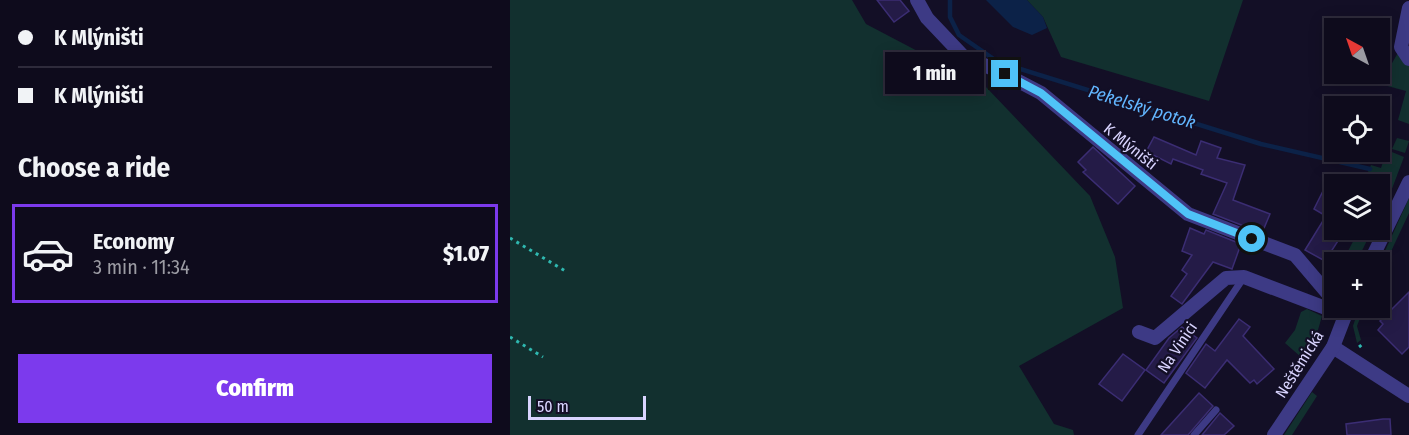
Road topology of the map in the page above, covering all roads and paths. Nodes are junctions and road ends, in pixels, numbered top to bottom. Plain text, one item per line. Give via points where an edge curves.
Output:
1 (917, 0) edge
2 (1409, 8) edge
3 (1409, 59) edge
4 (1409, 182) edge
5 (510, 238) edge
6 (1375, 252) edge
7 (567, 272) dead end
8 (1244, 277) junction
9 (1324, 289) edge
10 (1324, 303) edge
11 (1342, 318) edge
12 (1139, 332) dead end
13 (510, 337) edge
14 (1364, 343) dead end
15 (1333, 347) junction
16 (1359, 347) dead end
17 (543, 357) dead end
18 (1409, 396) edge
19 (1216, 411) dead end
20 (1138, 435) edge
21 (1194, 435) edge
22 (1274, 435) edge

1 - 9 street, K Mlýništi via 927,18 963,56 1041,93 1188,214 1295,255
2 - 3 street via 1401,47
4 - 6 street
5 - 7 path
8 - 10 street
8 - 12 street, Na Vinici via 1226,278 1155,338
8 - 20 lane, Na Vinici
11 - 15 street, Neštěmická
13 - 17 path
14 - 16 path
15 - 18 street
15 - 22 street, Neštěmická
19 - 21 lane

